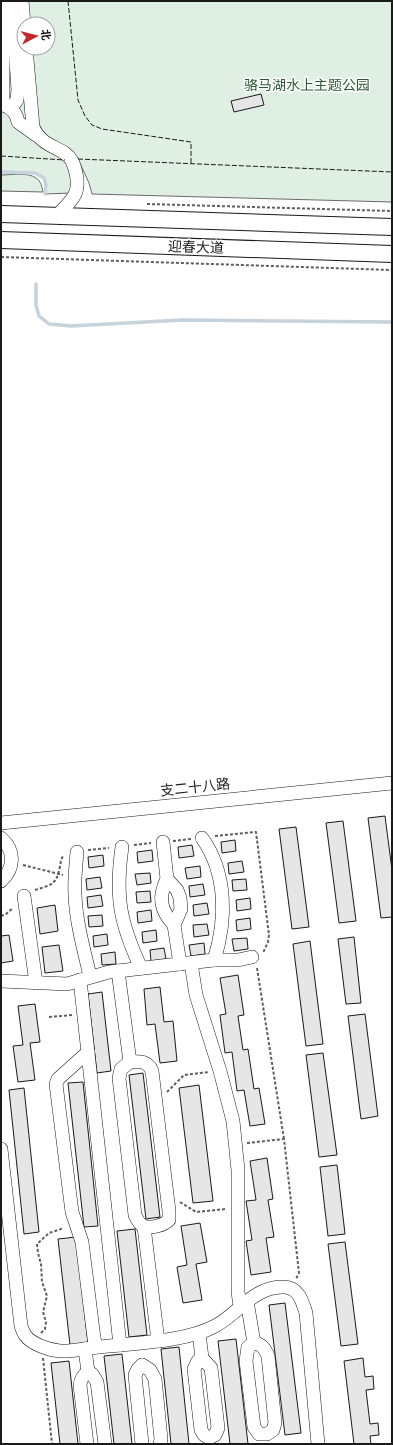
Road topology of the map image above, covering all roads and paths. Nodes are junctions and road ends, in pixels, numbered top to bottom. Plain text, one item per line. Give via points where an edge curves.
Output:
1 (2, 1) edge
2 (12, 1) edge
3 (22, 1) edge
4 (23, 16) edge
5 (27, 56) edge
6 (6, 109) edge
7 (36, 135) junction
8 (140, 204) dead end
9 (392, 210) edge
10 (1, 214) edge
11 (57, 216) junction
12 (392, 227) edge
13 (1, 240) edge
14 (392, 254) edge
15 (1, 257) edge
16 (392, 270) edge
17 (392, 783) edge
18 (1, 824) edge
19 (256, 832) dead end
20 (1, 838) edge
21 (202, 838) dead end
22 (163, 842) dead end
23 (122, 847) dead end
24 (77, 852) dead end
25 (12, 862) junction
26 (167, 879) junction
27 (1, 881) edge
28 (75, 884) junction
29 (24, 896) dead end
30 (174, 925) junction
31 (253, 957) junction
32 (214, 960) junction
33 (186, 964) junction
34 (141, 968) junction
35 (118, 971) junction
36 (85, 978) junction
37 (1, 981) edge
38 (36, 983) junction
39 (83, 1013) junction
40 (50, 1017) dead end
41 (88, 1052) junction
42 (130, 1062) junction
43 (220, 1071) junction
44 (156, 1104) junction
45 (284, 1139) junction
46 (236, 1144) junction
47 (1, 1150) edge
48 (167, 1194) junction
49 (239, 1208) junction
50 (75, 1224) junction
51 (144, 1226) junction
52 (290, 1288) junction
53 (244, 1303) junction
54 (198, 1333) junction
55 (158, 1341) junction
56 (140, 1342) junction
57 (37, 1343) junction
58 (254, 1343) junction
59 (120, 1345) junction
60 (91, 1348) junction
61 (202, 1358) junction
62 (142, 1365) junction
63 (88, 1372) junction
64 (52, 1444) edge
65 (87, 1444) edge
66 (105, 1444) edge
67 (142, 1444) edge
68 (160, 1444) edge
69 (318, 1444) edge

1 - 6 street
2 - 6 street via 18,90 17,100
3 - 4 street
5 - 7 street via 33,127
6 - 7 street
7 - 11 street via 68,156 78,181 76,193
8 - 9 path
10 - 11 main road, 迎春大道
11 - 12 main road, 迎春大道
13 - 14 main road, 迎春大道
15 - 16 path
17 - 18 street, 支二十八路
19 - 31 path via 268,942 264,952
20 - 25 street via 11,850
21 - 32 street via 217,868 222,899 223,924
22 - 26 street
23 - 34 street via 119,877 122,916
24 - 28 street
25 - 27 street via 10,871
25 - 28 path via 59,873
26 - 30 street via 161,899 167,918
26 - 30 street via 177,890 180,898 181,909
28 - 36 street
29 - 38 street
30 - 33 street
31 - 32 street
31 - 45 path
32 - 33 street
33 - 34 street
33 - 43 street
34 - 35 street
35 - 36 street
35 - 42 street
36 - 38 street via 67,984
36 - 39 street
37 - 38 street
39 - 40 path
39 - 41 street
41 - 50 street via 58,1079 56,1084
41 - 59 street
42 - 44 street via 143,1062 150,1066
42 - 51 street via 122,1069 119,1078 135,1215
43 - 44 path via 184,1075
43 - 46 street
44 - 48 street
45 - 46 path
45 - 52 path via 299,1273
46 - 49 street
47 - 57 street via 21,1326 25,1335
48 - 49 path via 196,1212
48 - 51 street via 169,1220 165,1224
49 - 53 street via 238,1292
50 - 57 path via 49,1233 37,1244 42,1282 47,1296 43,1312 45,1329
50 - 60 street via 82,1242 94,1338
51 - 55 street
52 - 53 street via 272,1288
52 - 69 street via 302,1300 306,1313
53 - 54 street via 228,1318
53 - 58 street
54 - 55 street
54 - 61 street
55 - 56 street
56 - 59 street
56 - 62 street
57 - 60 street via 61,1351
57 - 64 path
58 - 58 street via 248,1347 246,1361 254,1427 259,1434 267,1434 273,1430 275,1423 268,1356 265,1349
59 - 60 street
60 - 63 street
61 - 61 street via 194,1369 201,1430 209,1438 215,1435 218,1428 211,1368
62 - 67 street via 135,1375
62 - 68 street via 150,1370 155,1379
63 - 65 street via 80,1380
63 - 66 street via 97,1382

